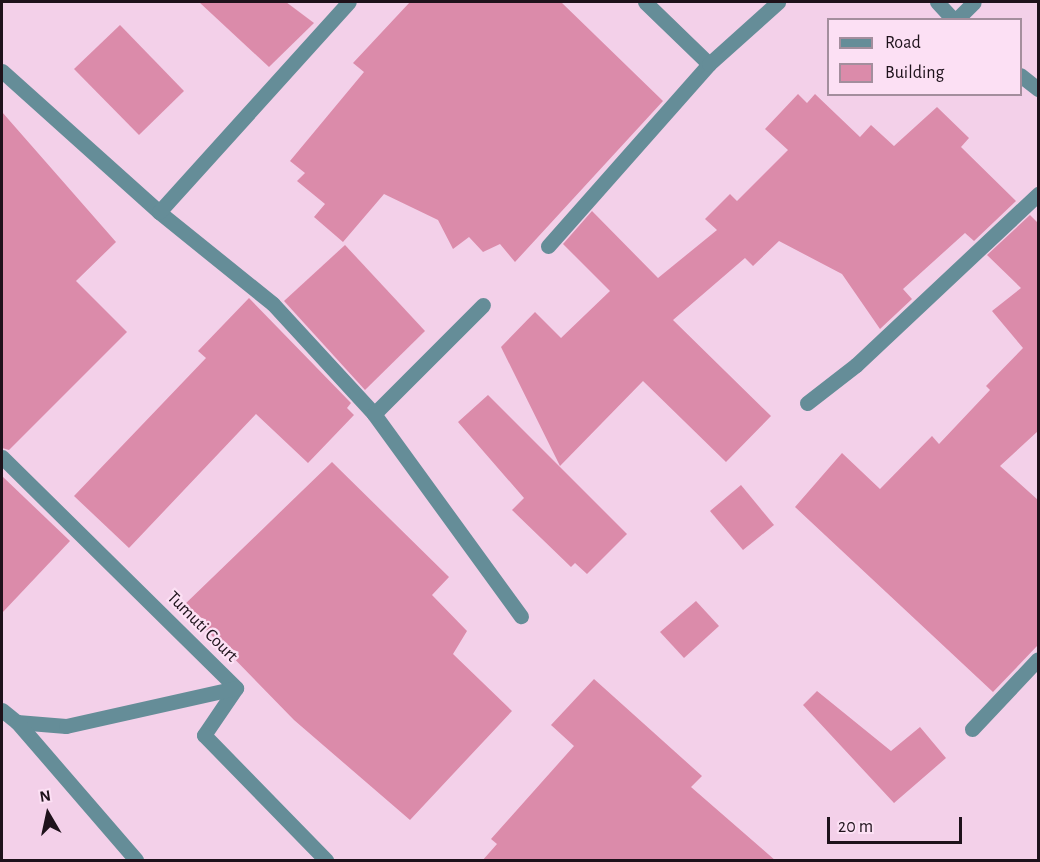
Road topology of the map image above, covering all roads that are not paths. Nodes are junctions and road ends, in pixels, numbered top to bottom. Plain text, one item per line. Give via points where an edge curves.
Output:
1 (349, 2) edge
2 (645, 2) edge
3 (778, 2) edge
4 (937, 2) edge
5 (974, 2) edge
6 (953, 18) edge
7 (957, 18) edge
8 (709, 64) junction
9 (2, 71) edge
10 (1022, 77) edge
11 (1038, 89) edge
12 (1038, 194) edge
13 (159, 212) junction
14 (548, 246) dead end
15 (483, 305) dead end
16 (807, 404) dead end
17 (374, 414) junction
18 (2, 457) edge
19 (521, 616) dead end
20 (1038, 659) edge
21 (236, 688) junction
22 (2, 710) edge
23 (17, 722) junction
24 (972, 729) dead end
25 (136, 861) edge
26 (326, 861) edge

1 - 13 street
2 - 8 street
3 - 8 street
4 - 6 street
5 - 7 street
8 - 14 street
9 - 13 street
10 - 11 street
12 - 16 street via 856,365
13 - 17 street via 273,304
15 - 17 street
17 - 19 street
18 - 21 street, Tumuti Court
20 - 24 street
21 - 23 street via 66,726
21 - 26 street, Tumuti Court via 204,735
22 - 23 street
23 - 25 street

